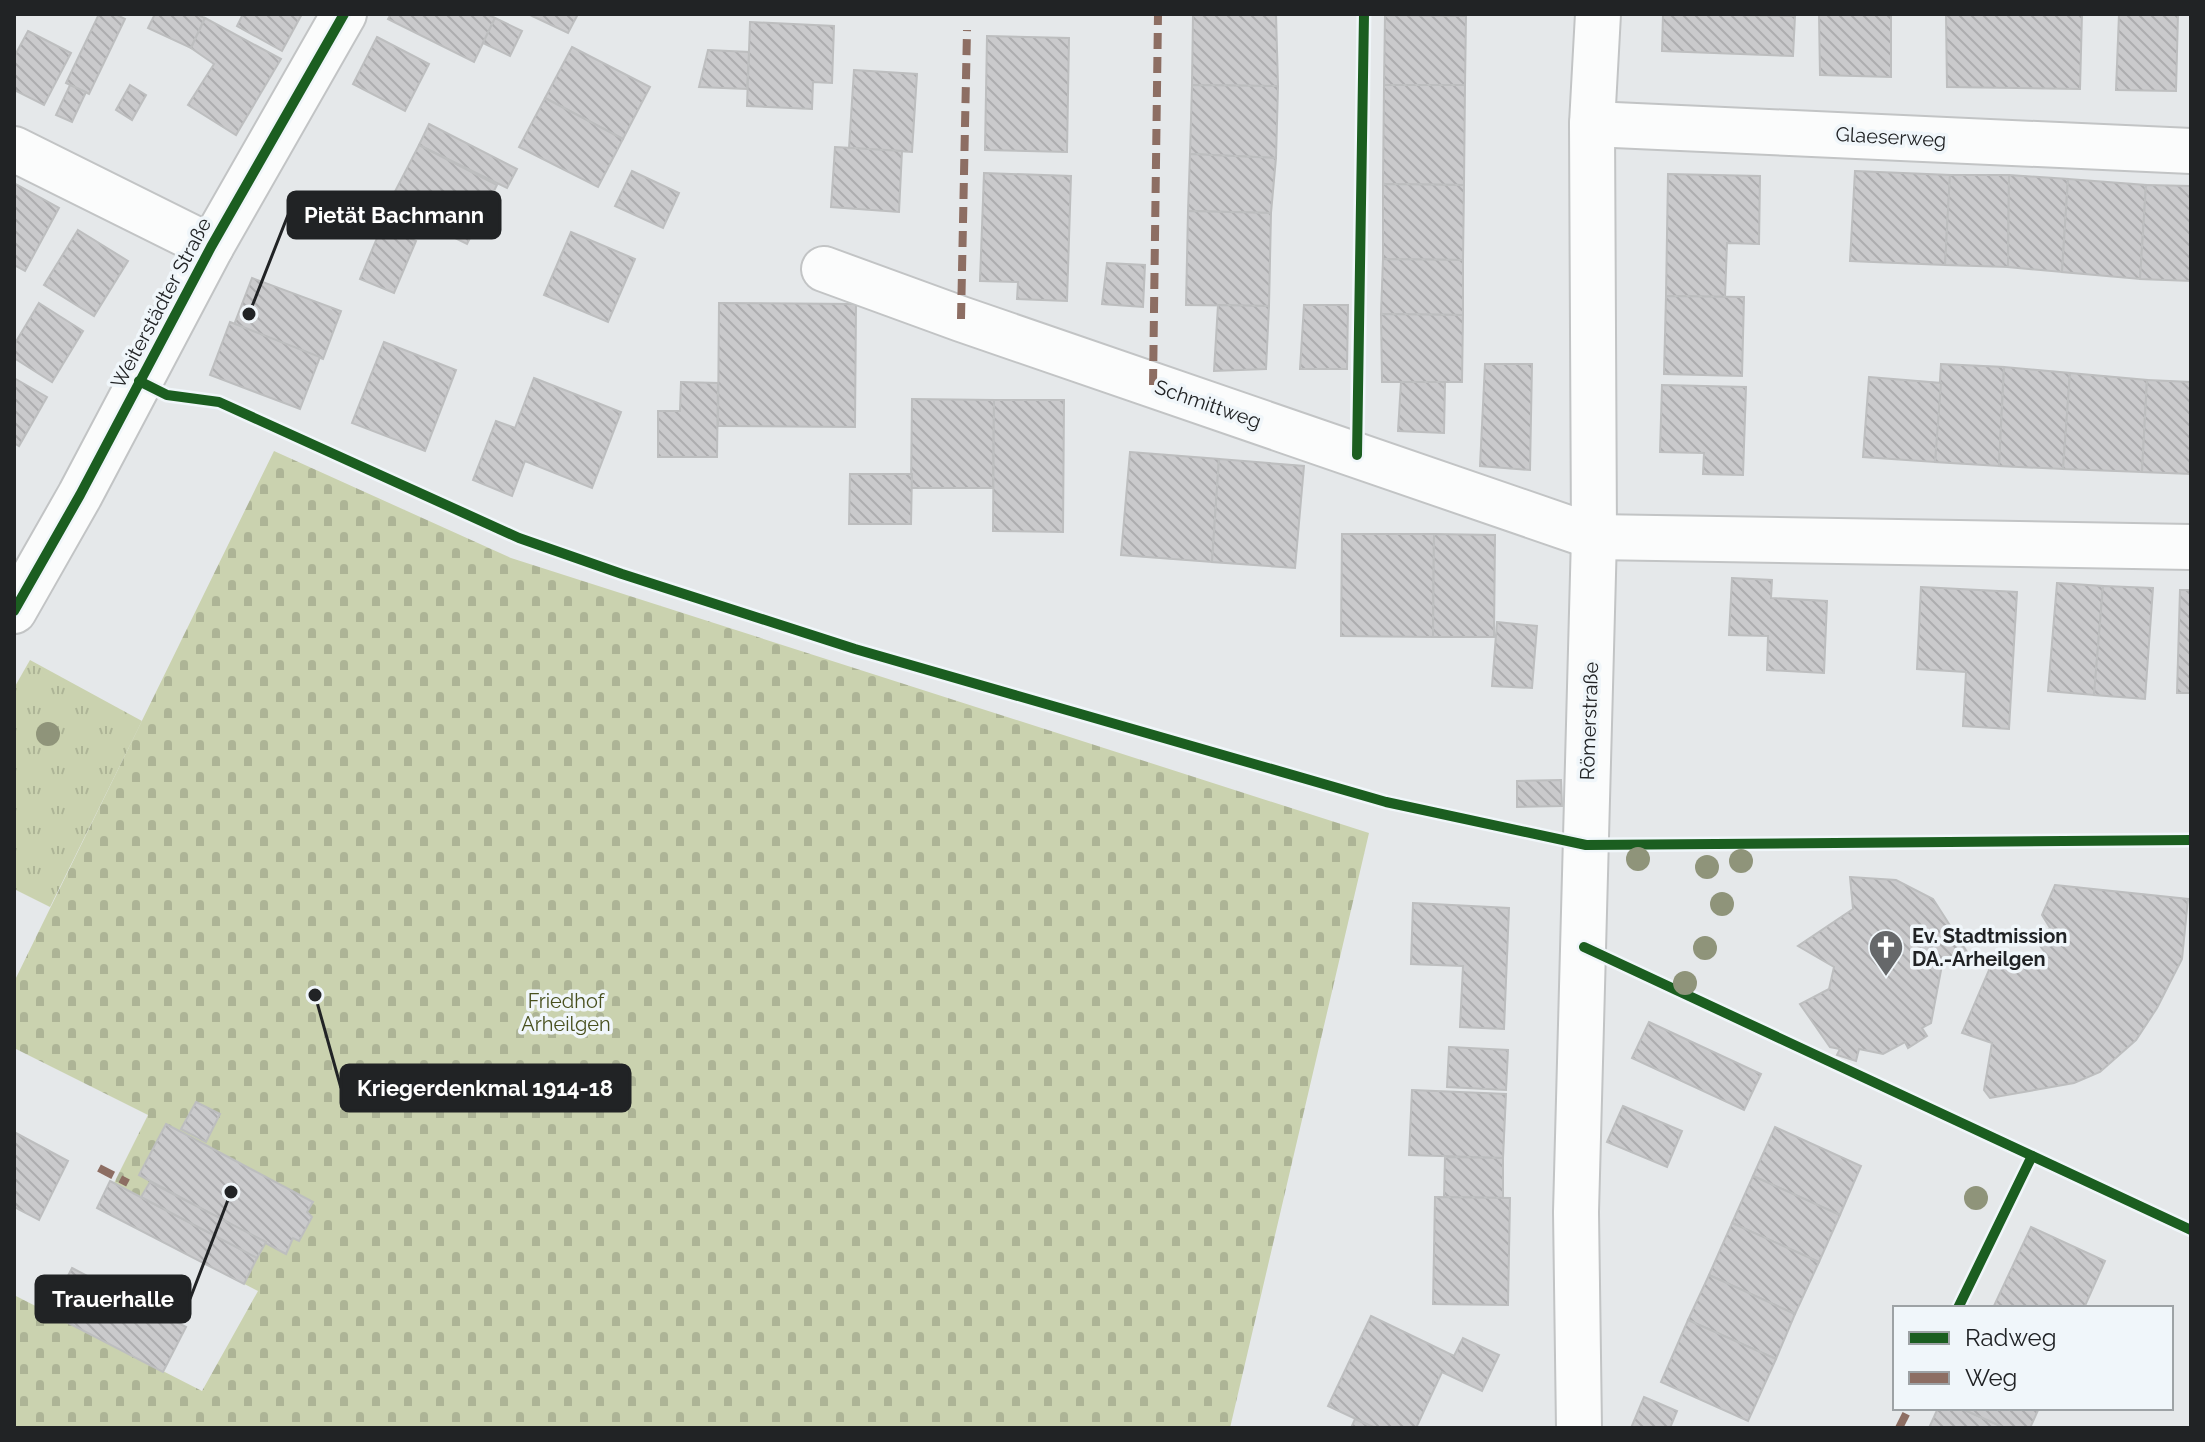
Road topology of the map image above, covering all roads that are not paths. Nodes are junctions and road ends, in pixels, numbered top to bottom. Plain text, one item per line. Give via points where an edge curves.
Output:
1 (344, 14) edge
2 (1598, 14) edge
3 (1592, 124) junction
4 (14, 149) edge
5 (2191, 151) edge
6 (211, 247) junction
7 (824, 269) dead end
8 (1594, 537) junction
9 (2191, 547) edge
10 (14, 611) edge
11 (1579, 1428) edge

1 - 6 street, Weiterstädter Straße
2 - 3 street, Römerstraße
3 - 5 street, Glaeserweg
3 - 8 street, Römerstraße
4 - 6 street
6 - 10 street, Weiterstädter Straße
7 - 8 street, Schmittweg
8 - 9 street
8 - 11 street, Römerstraße via 1576,1212

